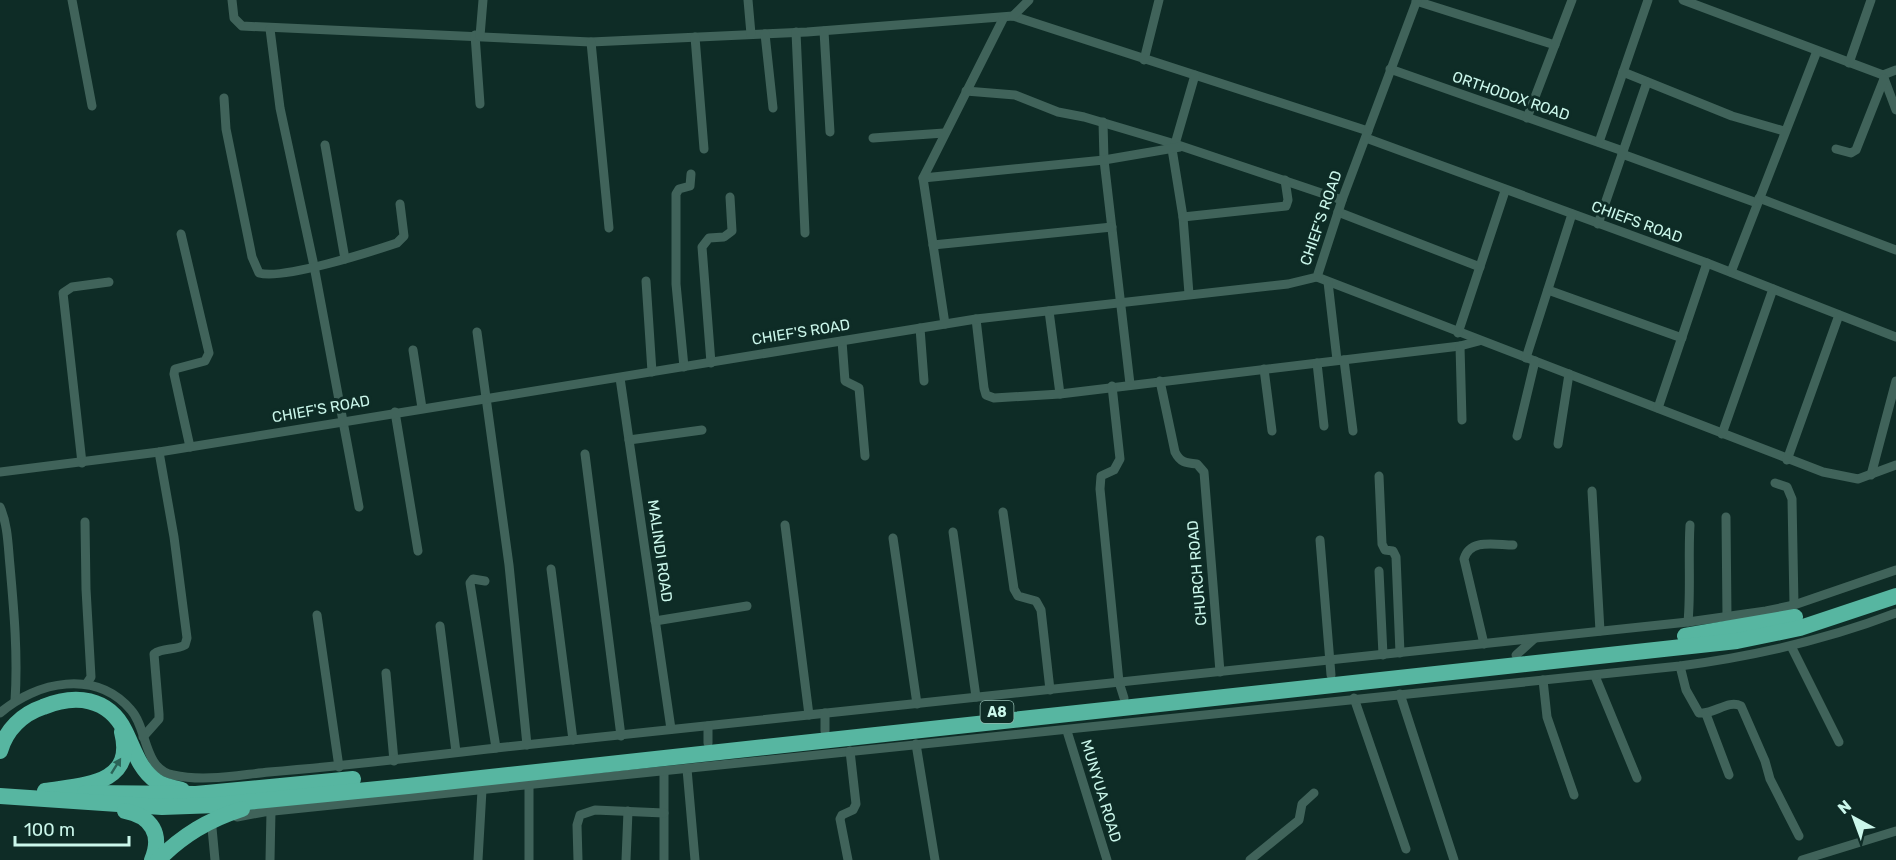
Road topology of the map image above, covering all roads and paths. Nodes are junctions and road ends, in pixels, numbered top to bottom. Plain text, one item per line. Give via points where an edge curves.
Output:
1 (72, 0) edge
2 (232, 0) edge
3 (483, 0) edge
4 (748, 0) edge
5 (1029, 0) edge
6 (1159, 0) edge
7 (1417, 0) edge
8 (1572, 0) edge
9 (1648, 0) edge
10 (1683, 0) edge
11 (1717, 0) edge
12 (1871, 0) edge
13 (1714, 11) junction
14 (1013, 16) junction
15 (1003, 19) junction
16 (270, 29) junction
17 (824, 31) junction
18 (796, 32) junction
19 (751, 34) junction
20 (765, 34) junction
21 (477, 36) junction
22 (697, 37) junction
23 (591, 42) junction
24 (1555, 45) junction
25 (1817, 51) junction
26 (1144, 60) junction
27 (1849, 63) junction
28 (1390, 69) junction
29 (1896, 70) edge
30 (1623, 72) junction
31 (1195, 75) junction
32 (1884, 77) junction
33 (1647, 81) junction
34 (966, 91) junction
35 (224, 98) dead end
36 (480, 104) dead end
37 (92, 106) dead end
38 (772, 108) dead end
39 (1896, 110) edge
40 (1527, 118) junction
41 (707, 123) dead end
42 (1103, 123) junction
43 (1784, 131) junction
44 (830, 132) dead end
45 (944, 133) junction
46 (1367, 134) junction
47 (873, 138) dead end
48 (1599, 142) junction
49 (325, 145) dead end
50 (1176, 146) junction
51 (704, 149) dead end
52 (1836, 149) dead end
53 (1622, 152) junction
54 (1104, 160) junction
55 (691, 174) dead end
56 (923, 178) junction
57 (1285, 180) junction
58 (1504, 191) junction
59 (730, 197) dead end
60 (1342, 200) junction
61 (1758, 200) junction
62 (400, 204) dead end
63 (1338, 212) junction
64 (1572, 214) junction
65 (1183, 217) junction
66 (1598, 224) junction
67 (1112, 227) junction
68 (609, 228) dead end
69 (805, 233) dead end
70 (181, 234) dead end
71 (933, 245) junction
72 (1896, 250) edge
73 (345, 259) junction
74 (1707, 263) junction
75 (314, 266) junction
76 (1479, 267) junction
77 (1731, 272) junction
78 (1317, 277) junction
79 (646, 281) dead end
80 (109, 282) dead end
81 (1328, 282) junction
82 (1773, 289) junction
83 (1548, 290) junction
84 (1189, 294) junction
85 (1120, 301) junction
86 (1049, 311) junction
87 (1839, 315) junction
88 (976, 319) junction
89 (945, 324) junction
90 (920, 328) junction
91 (477, 332) dead end
92 (1458, 333) junction
93 (1896, 337) edge
94 (1682, 339) junction
95 (842, 341) junction
96 (1479, 341) junction
97 (1460, 346) junction
98 (413, 350) dead end
99 (1340, 360) junction
100 (1530, 360) junction
101 (711, 363) junction
102 (1317, 363) junction
103 (684, 367) junction
104 (1264, 369) junction
105 (652, 372) junction
106 (1569, 374) junction
107 (620, 378) junction
108 (924, 381) dead end
109 (1160, 381) junction
110 (1896, 381) edge
111 (1130, 384) junction
112 (1112, 386) junction
113 (1060, 394) junction
114 (487, 399) junction
115 (422, 408) junction
116 (1658, 408) junction
117 (394, 412) junction
118 (1462, 420) dead end
119 (343, 421) junction
120 (1324, 426) dead end
121 (702, 430) dead end
122 (1272, 431) dead end
123 (1353, 431) dead end
124 (1722, 434) junction
125 (1517, 436) dead end
126 (629, 440) junction
127 (1558, 444) dead end
128 (190, 447) junction
129 (159, 452) junction
130 (585, 454) dead end
131 (865, 456) dead end
132 (1786, 460) junction
133 (82, 463) junction
134 (1896, 465) edge
135 (0, 472) edge
136 (1379, 476) dead end
137 (1871, 476) junction
138 (1775, 483) dead end
139 (1592, 491) dead end
140 (0, 507) edge
141 (359, 507) dead end
142 (1004, 512) dead end
143 (1726, 517) dead end
144 (85, 522) dead end
145 (785, 525) dead end
146 (1690, 525) dead end
147 (953, 532) dead end
148 (893, 538) dead end
149 (1320, 540) dead end
150 (1513, 545) dead end
151 (418, 551) dead end
152 (551, 569) dead end
153 (1896, 570) edge
154 (1379, 571) dead end
155 (485, 581) dead end
156 (1896, 585) edge
157 (1896, 597) edge
158 (1794, 605) junction
159 (747, 606) dead end
160 (317, 615) dead end
161 (1895, 615) edge
162 (1727, 616) junction
163 (655, 621) junction
164 (1688, 622) junction
165 (440, 626) dead end
166 (1599, 631) junction
167 (1534, 639) junction
168 (1484, 644) junction
169 (1791, 646) junction
170 (1400, 653) junction
171 (1383, 655) junction
172 (1516, 655) junction
173 (1680, 666) junction
174 (1331, 668) junction
175 (1220, 672) junction
176 (386, 673) dead end
177 (1595, 676) junction
178 (1543, 680) junction
179 (87, 683) junction
180 (1050, 690) junction
181 (1121, 690) junction
182 (1400, 694) junction
183 (50, 695) junction
184 (976, 697) junction
185 (1354, 698) junction
186 (15, 701) junction
187 (917, 704) junction
188 (0, 712) edge
189 (825, 713) junction
190 (1140, 714) junction
191 (1706, 714) junction
192 (809, 715) junction
193 (1097, 718) junction
194 (120, 722) junction
195 (708, 726) junction
196 (671, 729) junction
197 (825, 731) junction
198 (979, 731) junction
199 (1067, 731) junction
200 (621, 736) junction
201 (143, 737) junction
202 (573, 740) junction
203 (1839, 742) dead end
204 (916, 744) junction
205 (527, 745) junction
206 (496, 748) junction
207 (850, 751) junction
208 (0, 752) edge
209 (456, 752) junction
210 (711, 754) junction
211 (394, 761) junction
212 (339, 767) junction
213 (687, 769) junction
214 (664, 772) junction
215 (1729, 775) dead end
216 (302, 777) junction
217 (1637, 778) dead end
218 (529, 779) junction
219 (251, 781) junction
220 (482, 790) junction
221 (12, 791) edge
222 (395, 793) junction
223 (1314, 793) dead end
224 (196, 794) junction
225 (316, 794) junction
226 (1574, 795) dead end
227 (0, 796) edge
228 (51, 797) junction
229 (271, 811) junction
230 (628, 811) junction
231 (664, 813) junction
232 (212, 828) junction
233 (1896, 831) edge
234 (1799, 836) dead end
235 (1406, 849) dead end
236 (1806, 859) edge
237 (152, 860) edge
238 (158, 860) edge
239 (169, 860) edge
240 (215, 860) edge
241 (270, 860) edge
242 (478, 860) edge
243 (529, 860) edge
244 (578, 860) edge
245 (626, 860) edge
246 (664, 860) edge
247 (695, 860) edge
248 (848, 860) edge
249 (935, 860) edge
250 (1107, 860) edge
251 (1250, 860) edge
252 (1454, 860) edge

1 - 37 street
2 - 16 street via 238,24
3 - 21 street
4 - 19 street
5 - 14 street
6 - 26 street
7 - 24 street
7 - 28 street, CHIEF'S ROAD
8 - 24 street
9 - 30 street
10 - 13 street
11 - 13 street
12 - 27 street
13 - 25 street
14 - 15 street
14 - 26 street, CHIEFS ROAD
15 - 17 street
15 - 34 street
16 - 21 street
16 - 75 street via 282,118
17 - 18 street
17 - 44 street
18 - 20 street
18 - 69 street
19 - 20 street
19 - 22 street
20 - 38 street
21 - 23 street
21 - 36 street
22 - 23 street
22 - 41 street
22 - 51 street
23 - 68 street
24 - 40 street
25 - 27 street
25 - 43 street
26 - 31 street, CHIEFS ROAD
27 - 32 street
28 - 40 street, ORTHODOX ROAD
28 - 46 street, CHIEF'S ROAD
29 - 32 street
30 - 33 street
30 - 48 street
31 - 46 street, CHIEFS ROAD
31 - 50 street
32 - 39 street
32 - 52 street via 1856,150 1851,153
33 - 43 street via 1732,116
33 - 53 street
34 - 42 street via 1016,95 1058,112
34 - 45 street
35 - 75 street via 226,129 257,270 270,274
40 - 48 street, ORTHODOX ROAD
42 - 50 street
42 - 54 street
43 - 61 street
45 - 47 street
45 - 56 street
46 - 58 street, CHIEFS ROAD
46 - 60 street, CHIEF'S ROAD
48 - 53 street, ORTHODOX ROAD
49 - 73 street
50 - 54 street
50 - 57 street
50 - 65 street
53 - 61 street, ORTHODOX ROAD
53 - 66 street
54 - 56 street
54 - 67 street
55 - 103 street via 690,186 676,194 676,284
56 - 71 street
57 - 60 street
57 - 65 street via 1286,206
58 - 64 street, CHIEFS ROAD
58 - 76 street
59 - 101 street via 732,231 724,237 704,240 702,247
60 - 63 street, CHIEF'S ROAD
61 - 72 street, ORTHODOX ROAD
61 - 77 street
62 - 73 street via 402,240
63 - 76 street
63 - 78 street, CHIEF'S ROAD
64 - 66 street, CHIEFS ROAD
64 - 83 street
65 - 84 street
66 - 74 street, CHIEFS ROAD
67 - 71 street
67 - 85 street
70 - 128 street via 209,353 205,361 175,369
71 - 89 street
73 - 75 street
74 - 77 street, CHIEFS ROAD
74 - 94 street
75 - 119 street
76 - 92 street
77 - 82 street, CHIEFS ROAD
78 - 81 street
78 - 84 street, CHIEF'S ROAD via 1288,284
79 - 105 street
80 - 133 street via 72,287 63,293
81 - 92 street
81 - 99 street
82 - 87 street, CHIEFS ROAD
82 - 124 street
83 - 94 street
83 - 100 street
84 - 85 street, CHIEF'S ROAD
85 - 86 street, CHIEF'S ROAD
85 - 111 street
86 - 88 street, CHIEF'S ROAD
86 - 113 street
87 - 93 street, CHIEFS ROAD
87 - 132 street
88 - 89 street, CHIEF'S ROAD
88 - 113 street via 986,395 1014,399
89 - 90 street, CHIEF'S ROAD
90 - 95 street, CHIEF'S ROAD
90 - 108 street
91 - 114 street
92 - 96 street
94 - 116 street
95 - 101 street, CHIEF'S ROAD
95 - 131 street via 845,381 859,388
96 - 97 street
96 - 100 street
97 - 99 street
97 - 118 street
98 - 115 street
99 - 102 street
99 - 123 street
100 - 106 street
100 - 125 street
101 - 103 street, CHIEF'S ROAD
102 - 104 street
102 - 120 street
103 - 105 street, CHIEF'S ROAD
104 - 109 street
104 - 122 street
105 - 107 street, CHIEF'S ROAD
106 - 116 street
106 - 127 street
107 - 114 street, CHIEF'S ROAD
107 - 126 street, MALINDI ROAD
109 - 111 street
109 - 175 street, CHURCH ROAD via 1175,452 1184,463 1197,464 1204,472
110 - 137 street
111 - 112 street
112 - 113 street
112 - 181 street via 1120,459 1118,466 1104,472 1099,480
114 - 115 street, CHIEF'S ROAD
114 - 205 street
115 - 117 street, CHIEF'S ROAD
116 - 124 street
117 - 119 street, CHIEF'S ROAD
117 - 151 street
119 - 128 street, CHIEF'S ROAD
119 - 141 street
121 - 126 street
124 - 132 street
126 - 163 street, MALINDI ROAD
128 - 129 street, CHIEF'S ROAD
129 - 133 street, CHIEF'S ROAD
129 - 201 street via 187,639 180,648 154,654 159,719
130 - 200 street
132 - 137 street via 1843,478
133 - 135 street, CHIEF'S ROAD
134 - 137 street
136 - 170 street via 1382,544 1385,550 1393,550 1396,557
138 - 158 street via 1787,487 1792,499
139 - 166 street
140 - 186 street via 14,613
142 - 180 street via 1014,589 1018,596 1036,601 1041,610
143 - 162 street
144 - 179 street via 91,677
145 - 192 street
146 - 164 street
147 - 184 street
148 - 187 street
149 - 174 street
150 - 168 street via 1477,544 1466,552 1464,559
152 - 202 street
153 - 158 street
154 - 171 street
155 - 206 street via 473,579 470,583
156 - 172 highway, A8 via 1797,617 1741,628
157 - 190 highway, A8 via 1800,628 1737,641
158 - 162 street
159 - 163 street
160 - 212 street
161 - 169 street
162 - 164 street
163 - 196 street, MALINDI ROAD
164 - 166 street
165 - 209 street
166 - 167 street
167 - 168 street
167 - 172 street
168 - 170 street
169 - 173 street
169 - 203 street
170 - 171 street
171 - 174 street
172 - 174 highway, A8
173 - 177 street
173 - 191 street via 1695,709
174 - 175 street
174 - 181 highway, A8
175 - 181 street
176 - 211 street
177 - 178 street
177 - 217 street
178 - 182 street
178 - 226 street via 1547,717
179 - 183 street
179 - 201 street via 104,688 130,709
180 - 181 street
180 - 184 street
181 - 197 highway, A8
182 - 185 street
182 - 252 street
183 - 186 street
183 - 194 highway via 86,699 101,705
183 - 208 highway via 15,724
184 - 187 street
185 - 190 street
185 - 235 street
186 - 188 street
187 - 189 street
189 - 192 street
189 - 197 street
190 - 193 highway, A8
191 - 215 street
191 - 234 street via 1733,703 1741,706 1770,780
192 - 195 street
193 - 198 highway, A8
193 - 199 street
194 - 224 highway via 147,773 168,787
228 -> 194 highway via 94,785 115,771 124,750
195 - 196 street
195 - 210 street
196 - 200 street
197 - 210 highway, A8
198 - 199 street
198 - 204 street
198 - 210 highway, A8
199 - 250 street, MUNYUA ROAD
200 - 202 street
201 - 219 street via 154,764 172,775
202 - 205 street
204 - 207 street
204 - 249 street
205 - 206 street
206 - 209 street
207 - 210 street
207 - 248 street via 856,804 840,819
209 - 211 street
210 - 213 street
210 - 216 highway, A8
210 - 218 highway, A8
211 - 212 street
212 - 216 street
213 - 214 street
213 - 247 street
214 - 218 street
214 - 231 street
216 - 219 highway, A8
218 - 220 street
218 - 222 highway, A8
218 - 243 street
219 - 224 highway, A8
220 - 222 street
220 - 242 street
221 - 227 highway, A8
221 - 228 highway, A8
222 - 225 highway, A8
222 - 229 street
223 - 251 street via 1302,804 1299,820
224 - 228 highway, A8 via 91,793
225 - 228 highway, A8 via 217,805 113,806
225 - 238 highway via 214,818
228 - 237 highway via 144,818 157,835
229 - 232 street via 244,815
229 - 241 street
230 - 231 street
230 - 244 street via 595,810 580,815
230 - 245 street
231 - 246 street
232 - 239 street
232 - 240 street
233 - 236 street

